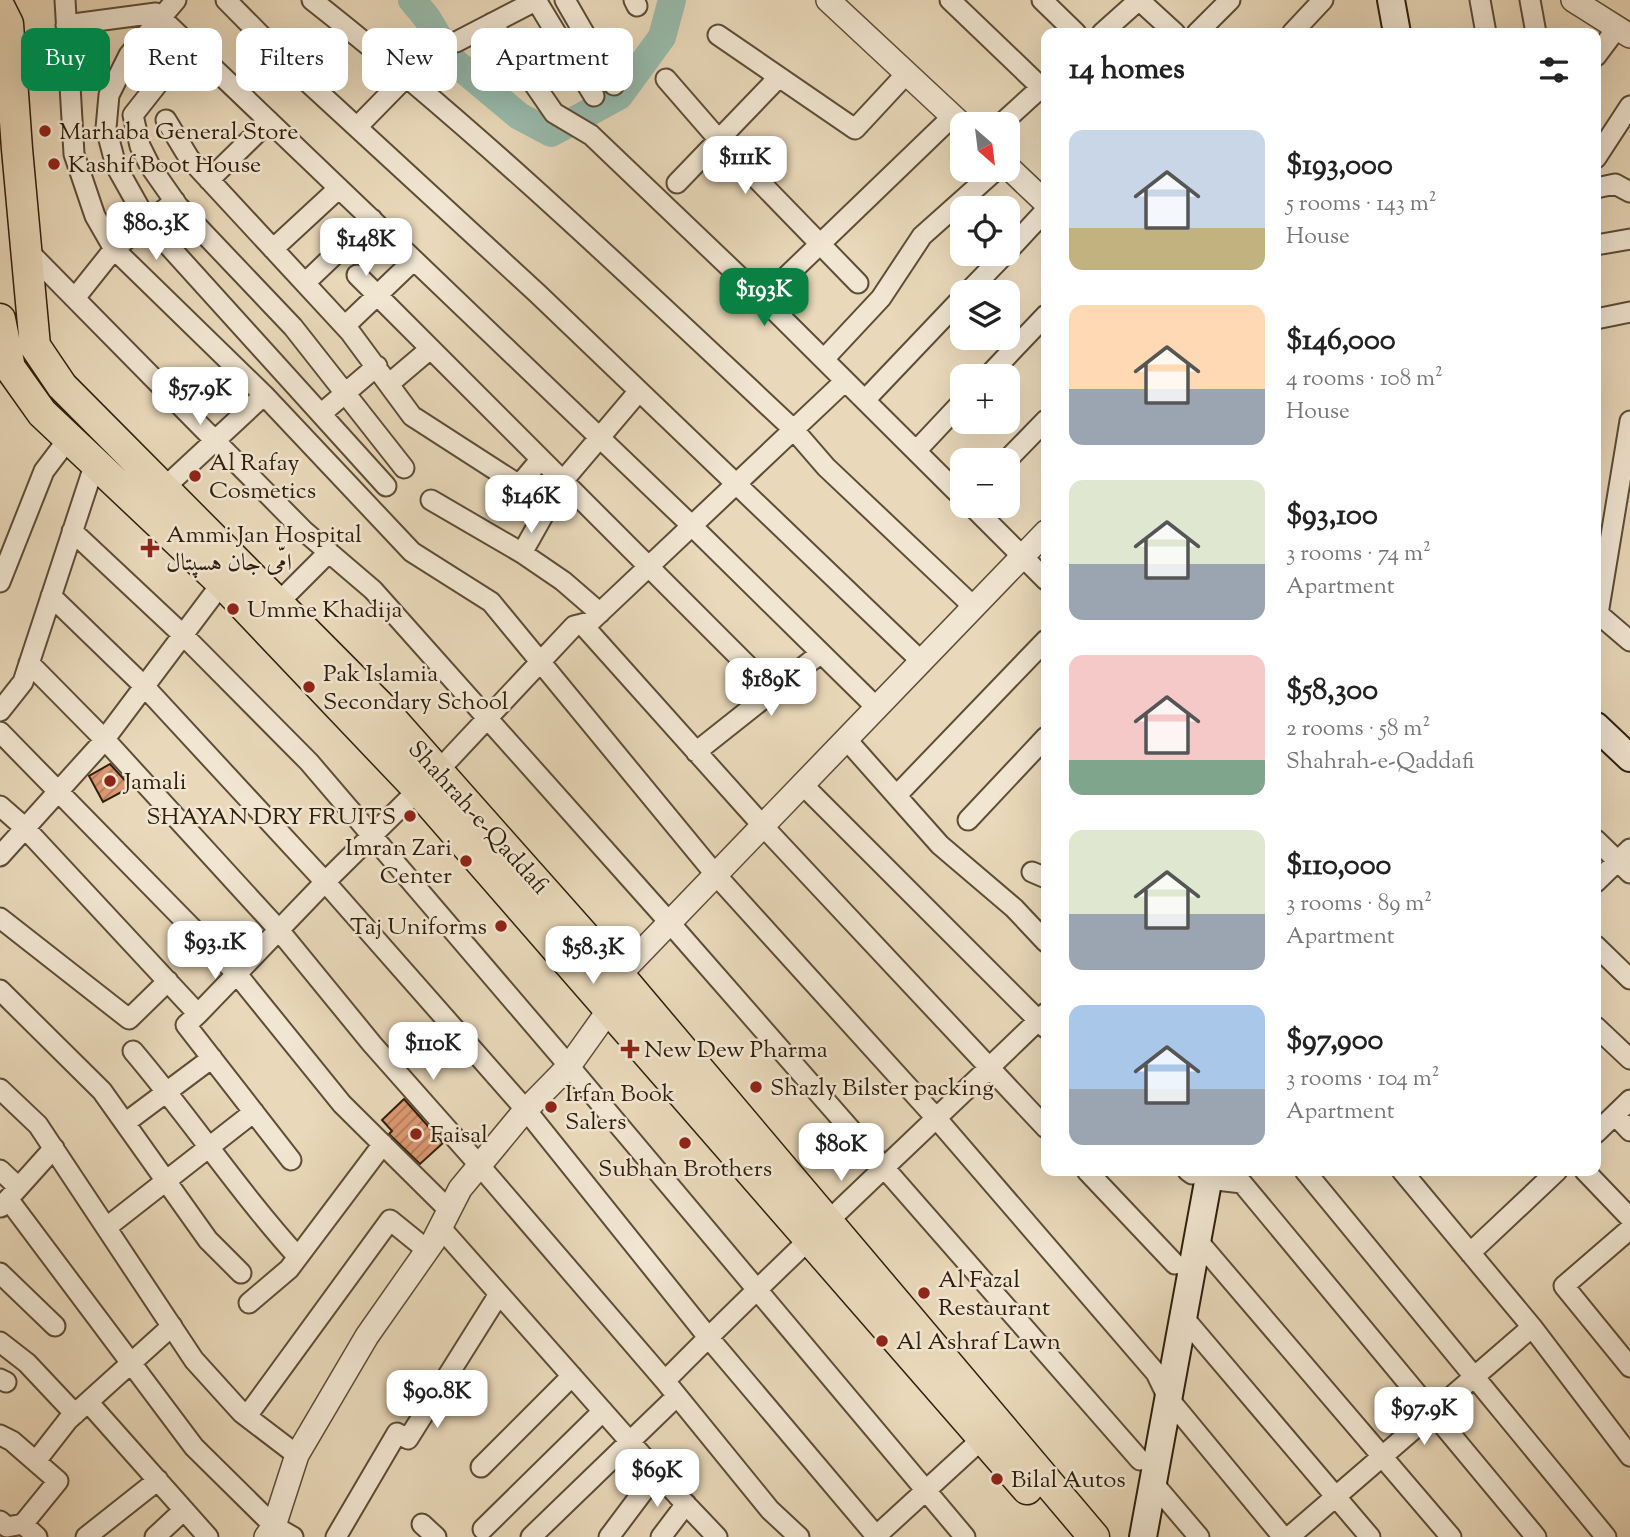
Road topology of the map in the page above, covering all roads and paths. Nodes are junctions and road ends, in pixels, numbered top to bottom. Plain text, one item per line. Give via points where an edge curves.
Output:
1 (65, 0) edge
2 (176, 0) edge
3 (226, 0) edge
4 (313, 0) edge
5 (536, 0) edge
6 (565, 0) edge
7 (828, 0) edge
8 (950, 0) edge
9 (1042, 0) edge
10 (1139, 0) edge
11 (1230, 0) edge
12 (1323, 0) edge
13 (1480, 0) edge
14 (1530, 0) edge
15 (1573, 0) edge
16 (0, 8) edge
17 (160, 17) junction
18 (492, 23) junction
19 (66, 26) junction
20 (172, 28) edge
21 (581, 28) edge
22 (1071, 28) edge
23 (1108, 28) edge
24 (1170, 28) edge
25 (1202, 28) edge
26 (1297, 28) edge
27 (1485, 28) edge
28 (1535, 28) edge
29 (1625, 32) edge
30 (718, 35) dead end
31 (362, 40) edge
32 (457, 41) edge
33 (1601, 52) edge
34 (907, 73) junction
35 (222, 76) edge
36 (779, 77) junction
37 (666, 79) dead end
38 (1041, 84) edge
39 (152, 91) edge
40 (393, 91) edge
41 (423, 91) edge
42 (1041, 91) edge
43 (594, 96) dead end
44 (1630, 106) edge
45 (1016, 112) edge
46 (950, 113) edge
47 (166, 120) dead end
48 (269, 121) junction
49 (357, 127) junction
50 (950, 127) edge
51 (719, 140) junction
52 (1601, 151) edge
53 (1601, 167) edge
54 (1020, 178) edge
55 (209, 180) junction
56 (983, 182) edge
57 (677, 183) dead end
58 (339, 188) junction
59 (1614, 188) edge
60 (1041, 198) edge
61 (175, 201) junction
62 (1041, 215) edge
63 (372, 219) junction
64 (148, 223) junction
65 (1020, 238) edge
66 (1630, 239) edge
67 (820, 244) junction
68 (1601, 244) edge
69 (26, 248) junction
70 (114, 249) junction
71 (272, 249) junction
72 (414, 260) junction
73 (993, 266) edge
74 (357, 275) dead end
75 (980, 280) edge
76 (305, 283) junction
77 (858, 283) dead end
78 (377, 296) junction
79 (75, 299) junction
80 (763, 299) junction
81 (950, 311) edge
82 (1630, 312) edge
83 (1601, 317) edge
84 (0, 319) edge
85 (1041, 320) edge
86 (345, 326) junction
87 (430, 349) junction
88 (824, 359) junction
89 (999, 364) edge
90 (377, 366) junction
91 (3, 374) edge
92 (845, 381) junction
93 (390, 383) junction
94 (639, 391) junction
95 (264, 394) junction
96 (346, 394) junction
97 (865, 400) junction
98 (322, 413) junction
99 (950, 415) edge
100 (1630, 421) edge
101 (1041, 425) edge
102 (794, 430) junction
103 (600, 438) junction
104 (69, 439) junction
105 (215, 440) junction
106 (1019, 448) edge
107 (916, 451) junction
108 (540, 460) junction
109 (95, 463) junction
110 (404, 468) dead end
111 (562, 482) junction
112 (736, 484) junction
113 (950, 485) edge
114 (386, 486) dead end
115 (164, 488) junction
116 (431, 500) dead end
117 (984, 518) edge
118 (692, 526) junction
119 (72, 531) junction
120 (1041, 537) edge
121 (329, 552) junction
122 (522, 553) junction
123 (1023, 556) junction
124 (648, 568) junction
125 (1041, 575) edge
126 (0, 583) edge
127 (222, 583) junction
128 (1601, 590) edge
129 (51, 596) junction
130 (278, 603) junction
131 (974, 607) junction
132 (600, 613) junction
133 (1601, 616) edge
134 (582, 624) junction
135 (183, 635) junction
136 (1630, 641) edge
137 (1041, 645) edge
138 (821, 653) junction
139 (922, 661) junction
140 (29, 663) junction
141 (541, 663) junction
142 (144, 686) junction
143 (772, 691) junction
144 (876, 707) junction
145 (0, 711) edge
146 (488, 719) junction
147 (1601, 731) edge
148 (0, 732) edge
149 (846, 738) junction
150 (103, 740) junction
151 (1041, 742) edge
152 (696, 752) junction
153 (1630, 758) edge
154 (428, 781) junction
155 (802, 784) junction
156 (57, 790) junction
157 (897, 795) junction
158 (0, 806) edge
159 (968, 820) dead end
160 (762, 825) junction
161 (24, 827) junction
162 (372, 837) junction
163 (1601, 844) edge
164 (0, 856) edge
165 (1626, 861) edge
166 (715, 874) junction
167 (1601, 878) edge
168 (325, 882) junction
169 (0, 918) edge
170 (669, 922) junction
171 (278, 929) junction
172 (1041, 937) edge
173 (1601, 951) edge
174 (236, 974) junction
175 (619, 975) junction
176 (1630, 979) edge
177 (168, 981) junction
178 (0, 990) edge
179 (609, 1010) junction
180 (198, 1014) junction
181 (1041, 1018) edge
182 (1041, 1024) edge
183 (1601, 1032) edge
184 (132, 1051) dead end
185 (212, 1058) junction
186 (1630, 1059) edge
187 (569, 1066) junction
188 (990, 1068) junction
189 (0, 1089) edge
190 (167, 1091) junction
191 (1630, 1100) edge
192 (526, 1110) junction
193 (254, 1112) junction
194 (1615, 1115) junction
195 (937, 1119) junction
196 (125, 1123) junction
197 (1041, 1123) edge
198 (1601, 1127) edge
199 (1630, 1131) edge
200 (383, 1144) junction
201 (209, 1147) junction
202 (54, 1148) junction
203 (291, 1160) dead end
204 (480, 1166) junction
205 (885, 1168) junction
206 (0, 1171) edge
207 (1092, 1176) edge
208 (1197, 1176) edge
209 (1198, 1176) edge
210 (1211, 1176) edge
211 (1309, 1176) edge
212 (1406, 1176) edge
213 (1544, 1176) edge
214 (1590, 1176) edge
215 (165, 1180) junction
216 (9, 1198) edge
217 (1630, 1218) edge
218 (445, 1219) junction
219 (107, 1227) junction
220 (1630, 1228) edge
221 (819, 1231) junction
222 (1197, 1240) junction
223 (427, 1250) junction
224 (1470, 1254) junction
225 (298, 1257) junction
226 (1175, 1265) junction
227 (0, 1273) edge
228 (241, 1273) dead end
229 (756, 1289) junction
230 (499, 1294) junction
231 (249, 1303) dead end
232 (1183, 1317) junction
233 (55, 1326) dead end
234 (172, 1326) junction
235 (1532, 1327) junction
236 (708, 1337) junction
237 (0, 1342) edge
238 (132, 1362) junction
239 (1630, 1367) edge
240 (1156, 1373) junction
241 (572, 1376) junction
242 (1474, 1377) junction
243 (671, 1389) junction
244 (1168, 1398) junction
245 (81, 1408) junction
246 (603, 1411) junction
247 (1434, 1412) junction
248 (247, 1416) junction
249 (0, 1435) edge
250 (983, 1438) junction
251 (630, 1442) junction
252 (297, 1455) junction
253 (1383, 1456) junction
254 (1630, 1457) edge
255 (1140, 1460) junction
256 (36, 1461) junction
257 (481, 1467) dead end
258 (657, 1472) junction
259 (158, 1480) junction
260 (1153, 1483) junction
261 (925, 1490) junction
262 (1336, 1497) junction
263 (685, 1504) junction
264 (184, 1510) junction
265 (0, 1521) edge
266 (483, 1529) dead end
267 (30, 1531) edge
268 (277, 1533) edge
269 (86, 1537) edge
270 (155, 1537) edge
271 (208, 1537) edge
272 (336, 1537) edge
273 (531, 1537) edge
274 (609, 1537) edge
275 (661, 1537) edge
276 (717, 1537) edge
277 (799, 1537) edge
278 (876, 1537) edge
279 (965, 1537) edge
280 (1069, 1537) edge
281 (1094, 1537) edge
282 (1126, 1537) edge
283 (1143, 1537) edge
284 (1199, 1537) edge
285 (1283, 1537) edge
286 (1289, 1537) edge
287 (1370, 1537) edge
288 (1451, 1537) edge
289 (1536, 1537) edge
290 (1606, 1537) edge

1 - 19 street
2 - 17 street
3 - 49 street
4 - 31 street
5 - 18 street
5 - 43 street
6 - 21 street
7 - 34 street
8 - 38 street
9 - 22 street
10 - 23 street
10 - 24 street
11 - 25 street
12 - 26 street
13 - 27 street
14 - 28 street
15 - 29 street
16 - 69 main road, Shahrah-e-Qaddafi via 8,24
17 - 19 street via 156,13
17 - 20 street
17 - 64 street via 129,55 109,95 106,128 116,166
18 - 32 street
18 - 80 street via 554,113 591,135
19 - 70 street via 74,154 95,216
29 - 33 street
30 - 36 street
34 - 36 street via 855,129
34 - 46 street
35 - 48 street
36 - 51 street
37 - 51 street
39 - 61 street via 133,115 140,146
40 - 49 street
41 - 102 street via 559,210
42 - 45 street
44 - 52 street
47 - 55 street
48 - 55 street
48 - 58 street
49 - 94 street
50 - 67 street
51 - 57 street
51 - 67 street
53 - 59 street
54 - 60 street
55 - 71 street
56 - 88 street via 922,236 881,298
58 - 63 street
58 - 71 street
61 - 64 street
61 - 96 street via 293,327
62 - 65 street
63 - 72 street
63 - 76 street
64 - 70 street
64 - 98 street
66 - 68 street
67 - 77 street
67 - 80 street
69 - 79 street
69 - 115 main road, Shahrah-e-Qaddafi via 35,346 62,386
70 - 79 street
70 - 95 street
71 - 76 street
72 - 78 street
72 - 103 street
73 - 75 street
74 - 78 street
76 - 86 street
78 - 86 street
78 - 87 street
79 - 105 street
80 - 88 street
81 - 97 street
82 - 83 street
84 - 91 main road, Shahrah-e-Qaddafi
85 - 89 street
86 - 90 street
87 - 93 street
87 - 108 street
88 - 92 street
90 - 93 street
90 - 96 street
91 - 104 main road, Shahrah-e-Qaddafi
92 - 97 street
92 - 102 street
93 - 108 street via 412,416 519,485
94 - 103 street
94 - 112 street
95 - 105 street
95 - 141 street via 412,552 492,602
96 - 98 street
96 - 110 street
97 - 107 street
98 - 114 street
99 - 107 street
100 - 128 street
101 - 106 street
102 - 112 street
102 - 131 street via 826,467
103 - 111 street
103 - 118 street
104 - 109 main road, Shahrah-e-Qaddafi
104 - 126 street via 44,471
105 - 115 street
105 - 121 street
107 - 113 street
108 - 111 street
109 - 119 street
109 - 127 main road, Shahrah-e-Qaddafi
111 - 122 street
111 - 124 street
112 - 118 street
112 - 139 street
115 - 130 main road, Shahrah-e-Qaddafi
116 - 122 street
117 - 123 street
118 - 124 street
118 - 138 street
119 - 129 street
119 - 135 street
120 - 123 street
121 - 130 street
121 - 146 street via 373,590
122 - 132 street
123 - 125 street
123 - 131 street
124 - 132 street
124 - 143 street
127 - 135 street
127 - 154 main road, Shahrah-e-Qaddafi
129 - 140 street
129 - 142 street
130 - 154 main road, Shahrah-e-Qaddafi via 381,707
131 - 139 street
132 - 134 street
133 - 136 street
134 - 141 street via 574,626
134 - 152 street
135 - 142 street
135 - 162 street via 309,762
137 - 157 street
138 - 143 street
138 - 144 street
139 - 144 street
140 - 145 street via 23,682
140 - 150 street
141 - 146 street
141 - 166 street
142 - 150 street
142 - 168 street
143 - 152 street
144 - 149 street
146 - 154 street
146 - 170 street
147 - 153 main road
148 - 156 street
149 - 155 street
149 - 157 street
150 - 156 street
150 - 171 street
151 - 159 street
152 - 160 street
154 - 162 street
154 - 175 main road, Shahrah-e-Qaddafi
154 - 179 main road, Shahrah-e-Qaddafi
155 - 160 street
155 - 181 street
156 - 161 street
156 - 174 street
157 - 172 street via 940,845
158 - 161 street
160 - 166 street
160 - 188 street
161 - 164 street
161 - 177 street
162 - 168 street
162 - 187 street
163 - 165 street
165 - 167 street
166 - 170 street
166 - 195 street
168 - 171 street
168 - 192 street
169 - 177 street via 129,1019
170 - 175 street
170 - 205 street
171 - 174 street
171 - 204 street
173 - 176 street
174 - 180 street
174 - 200 street via 342,1104
175 - 179 street
175 - 221 main road, Shahrah-e-Qaddafi
177 - 180 street
178 - 196 street via 102,1091
179 - 187 street
179 - 221 main road, Shahrah-e-Qaddafi
180 - 185 street via 186,1025
182 - 188 street
183 - 186 street
184 - 190 street
185 - 190 street
185 - 193 street
187 - 192 street
187 - 229 street
188 - 195 street
188 - 197 street
189 - 202 street via 38,1125
190 - 196 street
190 - 201 street
191 - 194 street
192 - 204 street
192 - 236 street
193 - 201 street
193 - 203 street
194 - 198 street
194 - 199 street
195 - 205 street
195 - 240 street
196 - 215 street
200 - 218 street
200 - 225 street
201 - 215 street
201 - 225 street
202 - 216 street
202 - 219 street
204 - 218 street via 460,1189
204 - 243 street
205 - 221 street
205 - 255 street
206 - 216 street
207 - 226 street
208 - 226 main road
209 - 222 main road
210 - 247 street via 1242,1183
211 - 242 street
212 - 224 street
213 - 224 street
214 - 217 street
215 - 219 street
215 - 228 street via 208,1240
216 - 238 street
218 - 223 street
218 - 230 street
219 - 234 street
220 - 239 street via 1564,1286
221 - 229 street
221 - 250 main road, Shahrah-e-Qaddafi
221 - 281 main road, Shahrah-e-Qaddafi
222 - 232 main road
222 - 253 street
223 - 248 street via 390,1220
223 - 252 street via 367,1336
224 - 235 street
225 - 231 street
226 - 240 main road
227 - 233 street
229 - 236 street
229 - 261 street
230 - 241 street
230 - 272 street via 408,1438 397,1433
232 - 244 main road
232 - 262 street
234 - 238 street
234 - 248 street via 194,1360
235 - 242 street
235 - 254 street
236 - 243 street
236 - 278 street
237 - 245 street
238 - 245 street
238 - 268 street via 194,1447
240 - 244 street
240 - 255 main road
241 - 246 street
241 - 257 street
242 - 247 street
242 - 290 street
243 - 251 street
243 - 277 street via 770,1510
244 - 260 main road
244 - 285 street
245 - 256 street
245 - 259 street
246 - 251 street
246 - 266 street
247 - 253 street
247 - 289 street
248 - 252 street
249 - 256 street
250 - 261 street
250 - 280 main road, Shahrah-e-Qaddafi
251 - 258 street
251 - 273 street
252 - 268 street
253 - 262 street
253 - 288 street
255 - 282 main road
256 - 267 street via 58,1481
258 - 263 street
258 - 274 street
259 - 264 street
259 - 269 street
260 - 283 main road
260 - 284 street
261 - 278 street
261 - 279 street
262 - 286 street
262 - 287 street
263 - 275 street
263 - 276 street
264 - 270 street
264 - 271 street
265 - 267 street

